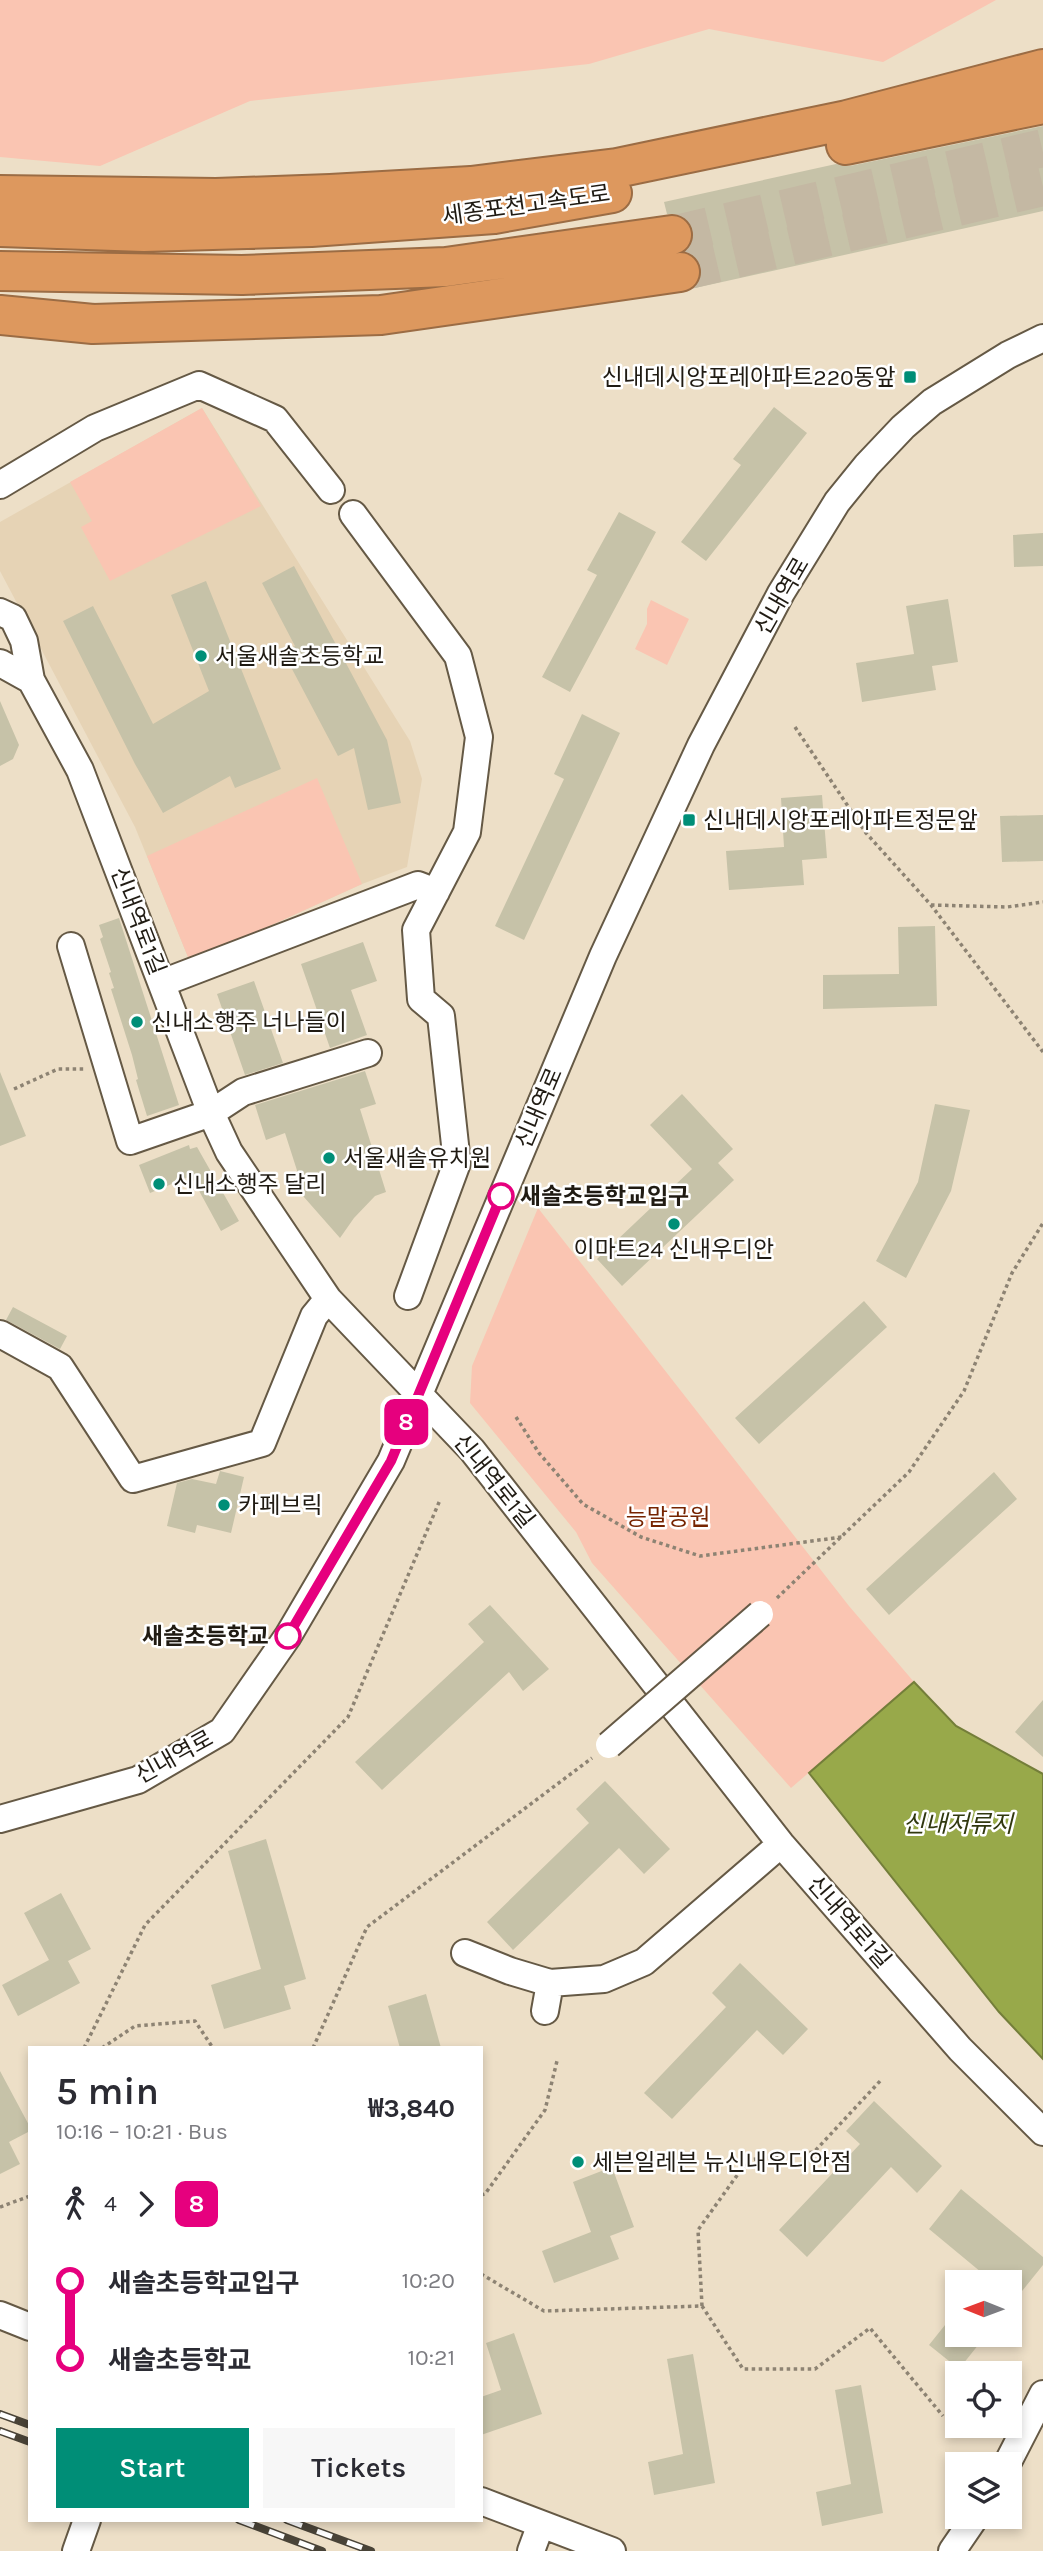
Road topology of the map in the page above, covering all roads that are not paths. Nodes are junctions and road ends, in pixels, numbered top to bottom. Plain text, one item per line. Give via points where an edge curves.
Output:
1 (1043, 69) edge
2 (1043, 104) edge
3 (0, 195) edge
4 (0, 227) edge
5 (671, 235) tunnel mouth
6 (0, 271) edge
7 (680, 272) tunnel mouth
8 (0, 315) edge
9 (1043, 338) edge
10 (0, 485) edge
11 (331, 490) dead end
12 (353, 514) dead end
13 (0, 612) edge
14 (0, 663) edge
15 (31, 680) junction
16 (436, 892) junction
17 (71, 946) dead end
18 (162, 983) junction
19 (368, 1053) dead end
20 (211, 1113) junction
21 (408, 1296) dead end
22 (328, 1299) junction
23 (0, 1334) edge
24 (418, 1393) junction
25 (760, 1614) road end
26 (609, 1745) road end
27 (0, 1819) edge
28 (781, 1844) junction
29 (465, 1953) dead end
30 (550, 1983) junction
31 (545, 2011) dead end
32 (1043, 2132) edge
33 (0, 2315) edge
34 (28, 2326) edge
35 (1043, 2394) edge
36 (1013, 2452) edge
37 (483, 2502) edge
38 (86, 2522) edge
39 (541, 2524) junction
40 (967, 2529) edge
41 (76, 2551) edge
42 (531, 2551) edge
43 (612, 2551) edge
44 (953, 2551) edge

1 - 3 highway via 847,120 617,168 511,181 241,197
2 - 4 highway, 세종포천고속도로 via 662,184 494,214 311,227 144,232
5 - 6 highway via 446,267 242,275
7 - 8 highway via 381,315 93,324
9 - 24 street, 신내역로 via 932,402 903,427 838,502 781,593 701,745 603,956
10 - 11 street via 94,428 199,385 275,419
12 - 16 street via 458,656 479,737 467,832
13 - 15 street, 신내역로1길 via 13,618 24,641
14 - 15 street
15 - 18 street, 신내역로1길 via 80,770
16 - 18 street via 418,885
16 - 21 street via 416,930 421,999 441,1016 457,1163
17 - 20 street via 130,1141
18 - 20 street, 신내역로1길
19 - 20 street via 243,1092
20 - 22 street, 신내역로1길 via 229,1152
22 - 23 street via 314,1316 262,1443 133,1479 61,1367
22 - 24 street, 신내역로1길
24 - 27 street, 신내역로 via 391,1461 288,1636 222,1731 138,1780
24 - 28 street, 신내역로1길 via 472,1450
25 - 26 street, bridge
28 - 30 street via 644,1962 604,1979
28 - 32 street, 신내역로1길 via 960,2049
29 - 30 street
30 - 31 street
33 - 34 street
35 - 36 street
37 - 39 street
38 - 41 street
39 - 42 street
39 - 43 street
40 - 44 street

